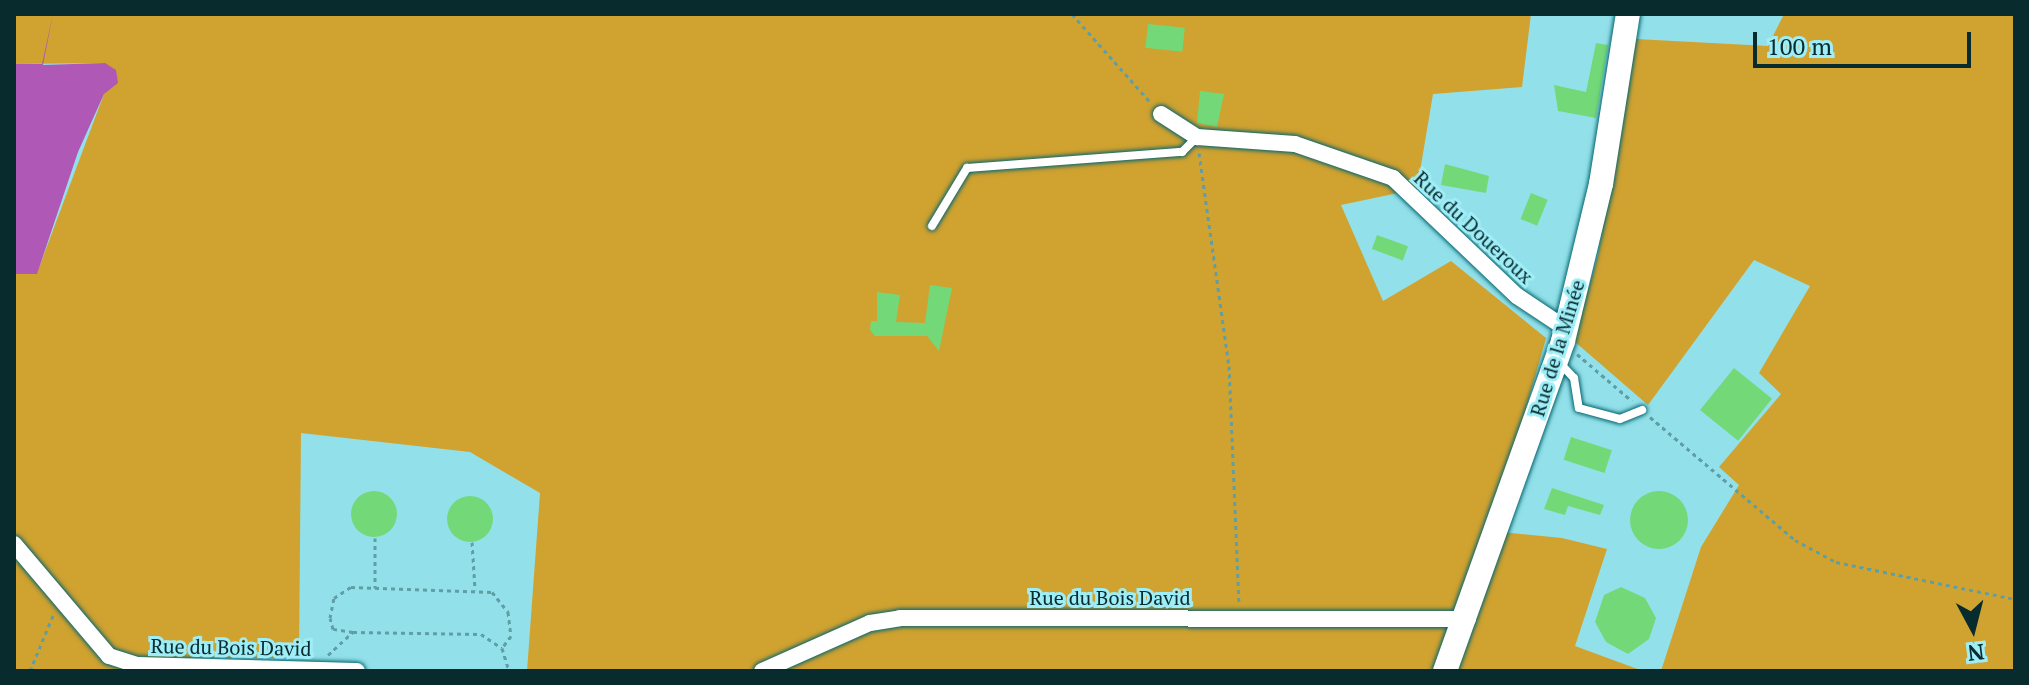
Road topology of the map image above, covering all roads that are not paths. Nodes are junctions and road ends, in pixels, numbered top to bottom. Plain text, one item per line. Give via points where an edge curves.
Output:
1 (1628, 14) edge
2 (1161, 114) road end
3 (1200, 138) junction
4 (932, 226) dead end
5 (1561, 343) junction
6 (1642, 410) road end
7 (14, 544) edge
8 (1468, 619) junction
9 (320, 669) edge
10 (357, 671) edge
11 (762, 671) edge
12 (1445, 671) edge

1 - 5 street, Rue de la Minée via 1601,184
2 - 3 street, Rue du Doueroux
3 - 4 lane via 1182,152 967,168
3 - 5 street, Rue du Doueroux via 1295,144 1393,178
5 - 6 lane via 1579,408 1620,419
5 - 8 street, Rue de la Minée
7 - 9 street, Rue du Bois David via 109,656 137,665
8 - 11 street, Rue du Bois David via 900,618 870,623
8 - 12 street, Rue de la Minée
9 - 10 street, Rue du Bois David

